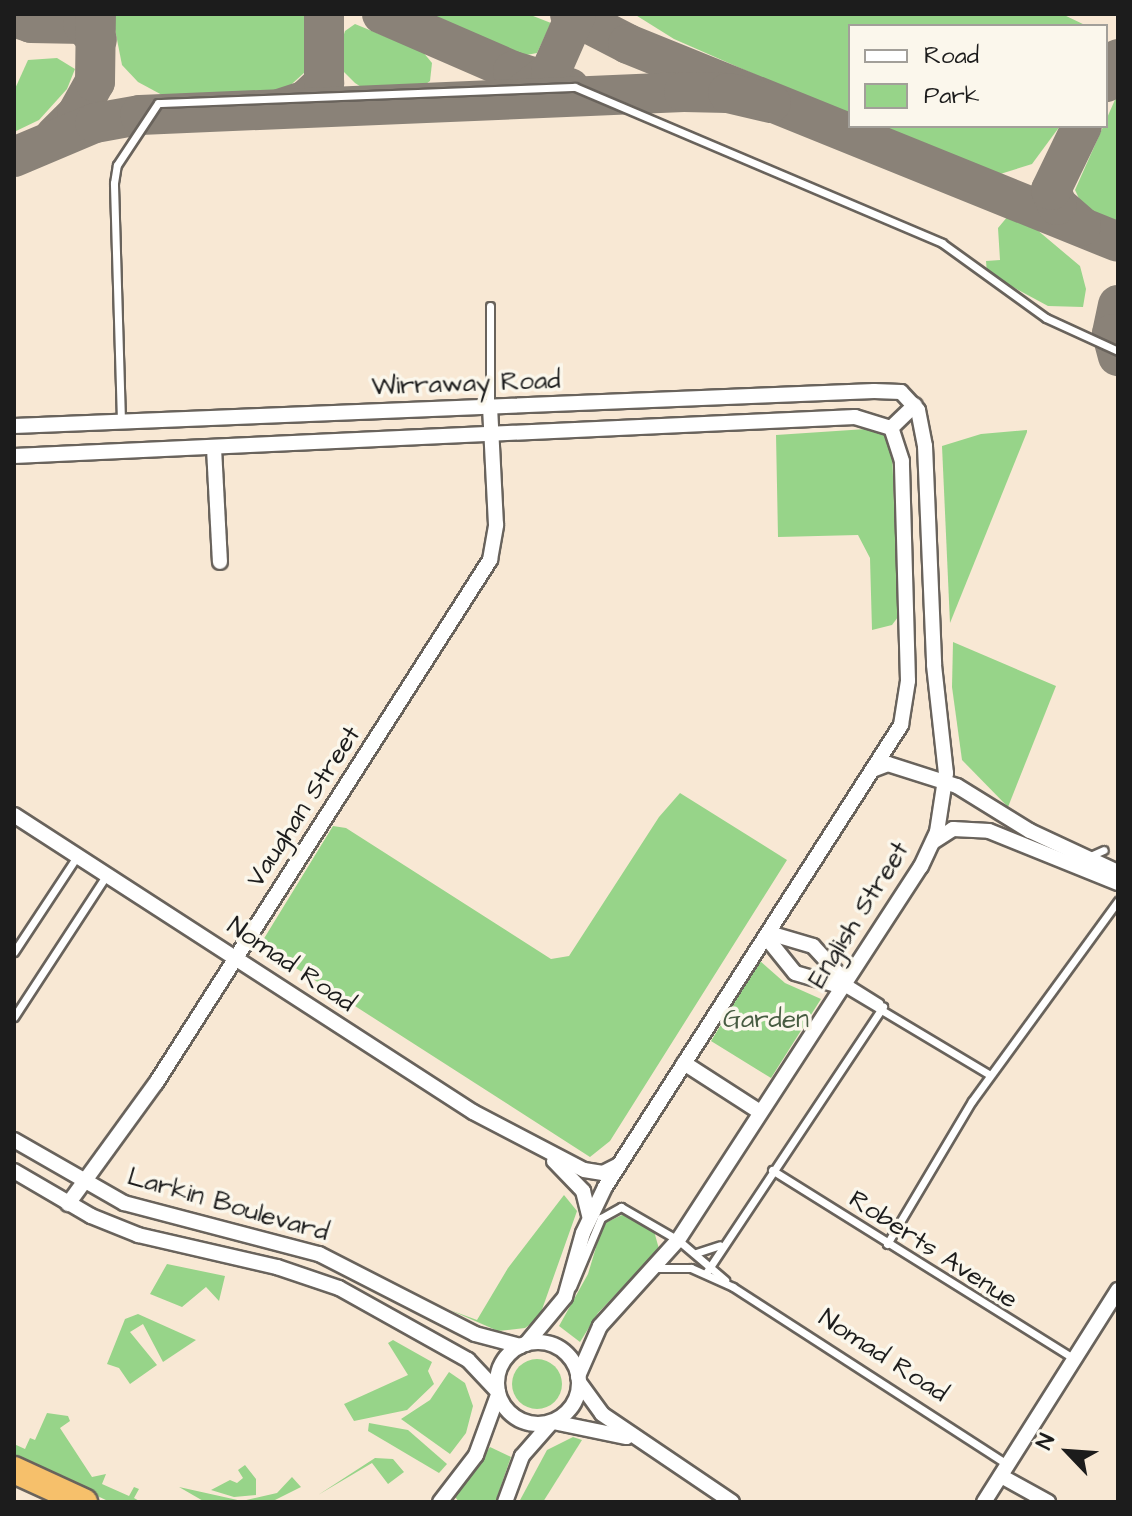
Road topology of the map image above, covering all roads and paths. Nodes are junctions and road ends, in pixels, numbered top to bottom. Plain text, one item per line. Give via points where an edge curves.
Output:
1 (490, 306) dead end
2 (1118, 351) edge
3 (776, 395) junction
4 (915, 405) junction
5 (490, 407) junction
6 (121, 421) junction
7 (776, 424) junction
8 (14, 426) edge
9 (891, 428) junction
10 (493, 436) junction
11 (214, 448) junction
12 (14, 456) edge
13 (220, 562) dead end
14 (933, 635) junction
15 (906, 636) junction
16 (875, 769) junction
17 (946, 782) junction
18 (14, 815) edge
19 (933, 842) junction
20 (1104, 850) dead end
21 (78, 855) junction
22 (1085, 863) junction
23 (1118, 872) edge
24 (107, 874) junction
25 (1118, 883) edge
26 (1118, 901) edge
27 (768, 935) junction
28 (14, 952) edge
29 (237, 956) junction
30 (844, 984) junction
31 (883, 1007) junction
32 (14, 1017) edge
33 (684, 1063) junction
34 (990, 1075) junction
35 (760, 1112) junction
36 (14, 1140) edge
37 (542, 1150) junction
38 (618, 1166) junction
39 (772, 1170) junction
40 (14, 1171) edge
41 (86, 1184) junction
42 (68, 1204) junction
43 (589, 1217) junction
44 (728, 1238) junction
45 (678, 1240) junction
46 (887, 1244) junction
47 (696, 1253) junction
48 (657, 1268) junction
49 (708, 1269) junction
50 (1118, 1290) edge
51 (565, 1297) junction
52 (523, 1345) junction
53 (1074, 1359) junction
54 (579, 1379) junction
55 (498, 1394) junction
56 (552, 1422) junction
57 (648, 1448) junction
58 (14, 1470) edge
59 (1005, 1470) junction
60 (445, 1500) edge
61 (84, 1502) edge
62 (505, 1502) edge
63 (732, 1502) edge
64 (984, 1502) edge
65 (1048, 1502) edge

1 - 5 lane
2 - 6 lane via 1046,318 942,243 575,87 158,103 117,165 114,183
3 - 4 street, Wirraway Road via 892,390
3 - 5 street, Wirraway Road
3 - 7 street
4 - 9 street
4 - 14 street, English Street via 925,446
5 - 6 street, Wirraway Road
5 - 10 street, Vaughan Street
6 - 8 street, Wirraway Road
7 - 9 street, Wirraway Road via 858,417
7 - 10 street, Wirraway Road
9 - 15 street via 902,461
10 - 11 street, Wirraway Road
10 - 29 street, Vaughan Street via 496,525 490,560
11 - 12 street, Wirraway Road
11 - 13 street
14 - 15 street
14 - 17 street, English Street
15 - 16 street via 906,713
16 - 17 street via 888,764
16 - 27 street
17 - 19 street, English Street
17 - 22 street
18 - 21 street, Nomad Road
19 - 22 street via 953,829 975,828
19 - 30 street, English Street
20 - 22 lane
21 - 24 street, Nomad Road
21 - 28 lane
22 - 23 street
22 - 25 street
24 - 29 street, Nomad Road
24 - 32 lane
26 - 34 lane
27 - 30 street via 813,946
27 - 30 street via 795,973
27 - 33 street
29 - 37 street, Nomad Road via 438,1090
29 - 41 street, Vaughan Street
30 - 31 lane
30 - 35 street, English Street
31 - 34 lane
31 - 39 lane via 801,1136
33 - 35 street
33 - 38 street
34 - 46 lane
35 - 45 street, English Street
36 - 41 street, Larkin Boulevard
37 - 38 street, Nomad Road via 593,1172
37 - 43 street, Nomad Road via 583,1191
38 - 43 street
39 - 44 lane
39 - 46 lane, Roberts Avenue
40 - 42 street, Larkin Boulevard
41 - 42 street, Vaughan Street
41 - 52 street, Larkin Boulevard via 169,1218 319,1254 475,1334
42 - 55 street, Larkin Boulevard via 147,1238 277,1267 339,1288 468,1360
43 - 51 street
44 - 47 lane via 708,1253
44 - 49 lane
45 - 47 lane, Nomad Road
45 - 48 street, English Street
45 - 51 lane, Nomad Road via 628,1208 612,1208 601,1218 585,1265
46 - 53 lane, Roberts Avenue
47 - 49 lane, Nomad Road
48 - 49 lane, Nomad Road
48 - 54 street, English Street via 600,1326
49 - 59 lane, Nomad Road
50 - 53 street
51 - 52 street
52 - 54 street via 545,1343 562,1350
52 - 55 street via 501,1365
53 - 59 street
54 - 56 street via 573,1406
54 - 57 street via 602,1414
55 - 56 street via 519,1420
55 - 60 street via 476,1455
56 - 57 street via 612,1433
56 - 62 street via 522,1456
57 - 63 street
58 - 61 highway
59 - 64 street
59 - 65 street, Nomad Road

